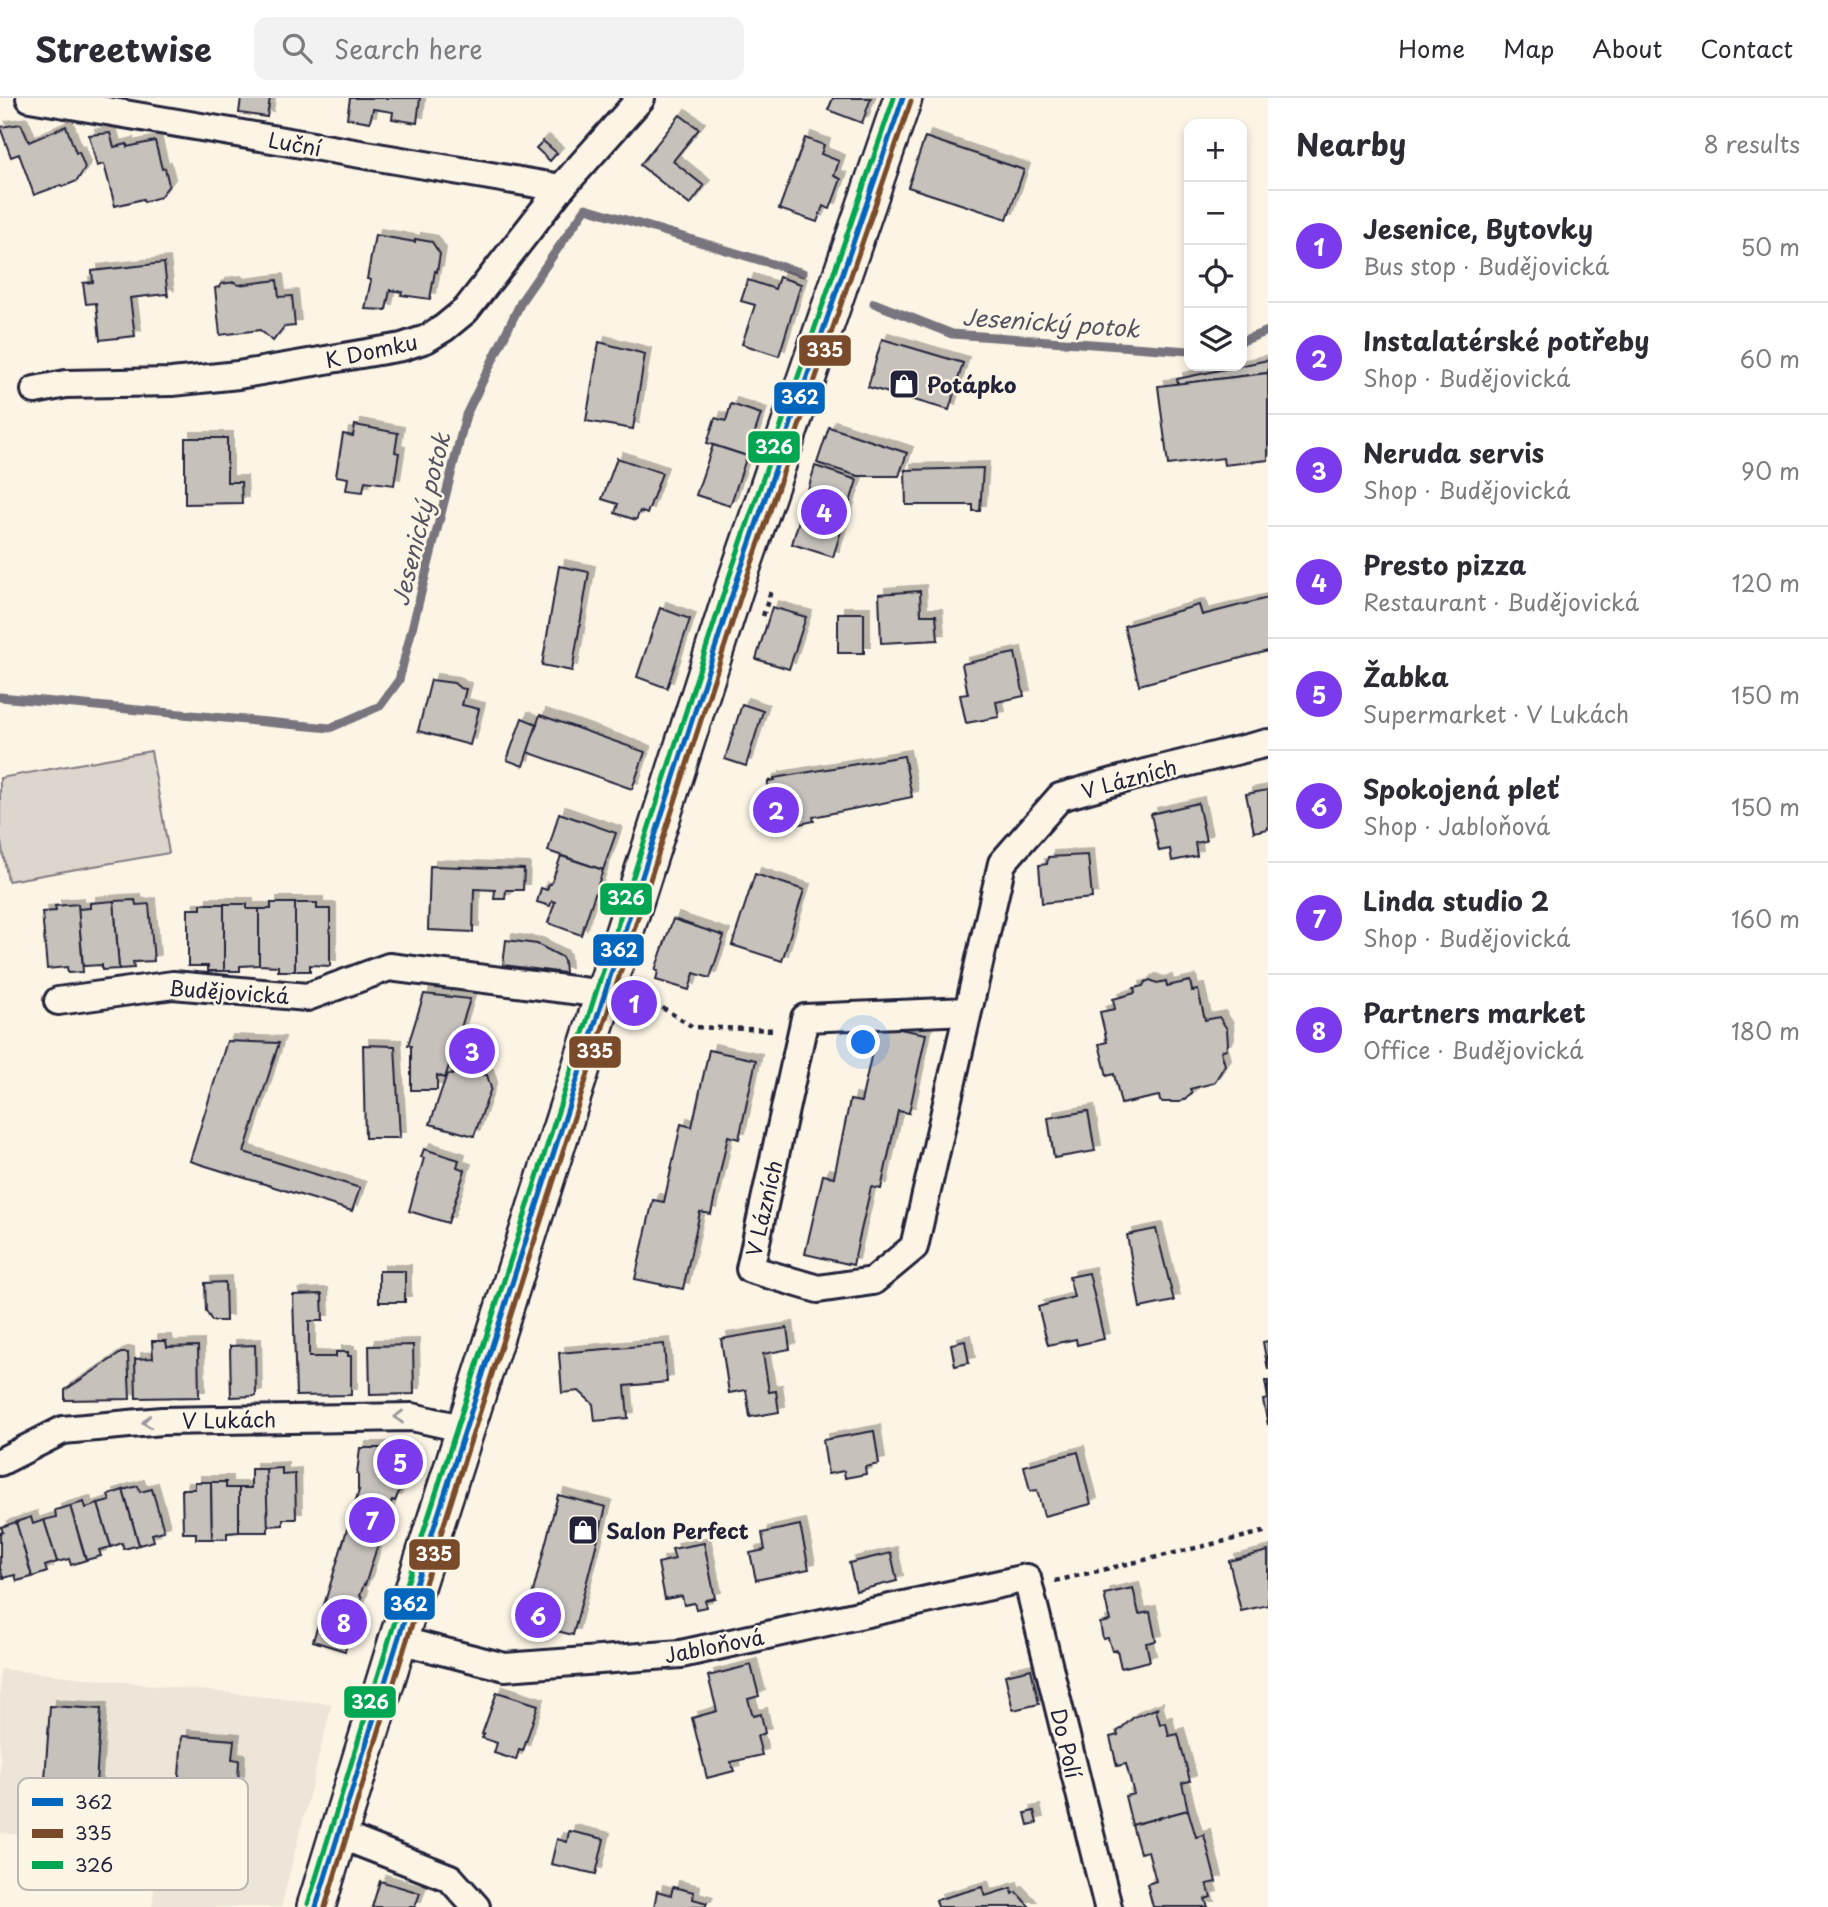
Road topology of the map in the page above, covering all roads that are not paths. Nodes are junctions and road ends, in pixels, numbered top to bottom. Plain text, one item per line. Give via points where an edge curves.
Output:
1 (30, 98) edge
2 (641, 98) edge
3 (903, 98) edge
4 (561, 188) junction
5 (36, 390) dead end
6 (1268, 743) edge
7 (606, 985) junction
8 (58, 1001) dead end
9 (968, 1011) junction
10 (466, 1430) junction
11 (0, 1462) edge
12 (1029, 1582) joint
13 (398, 1640) junction
14 (337, 1834) junction
15 (316, 1907) edge
16 (476, 1907) edge
17 (1108, 1907) edge

1 - 4 street, Luční
2 - 4 street, K Domku
3 - 7 main road via 734,589
4 - 5 street, K Domku via 466,310 426,339 238,375 172,382 66,384
6 - 9 street, V Lázních via 1060,797 1002,863
7 - 8 street, Budějovická via 389,967 307,997 173,985
7 - 10 main road
9 - 9 street, V Lázních via 914,1247 873,1281 818,1289 750,1269 806,1018
10 -> 11 street, V Lukách via 412,1417 162,1421 63,1430
10 - 13 main road
12 - 13 street, Jabloňová via 681,1654 505,1667
12 - 17 street, Do Polí
13 - 14 main road
14 - 15 main road
14 - 16 street via 450,1878

